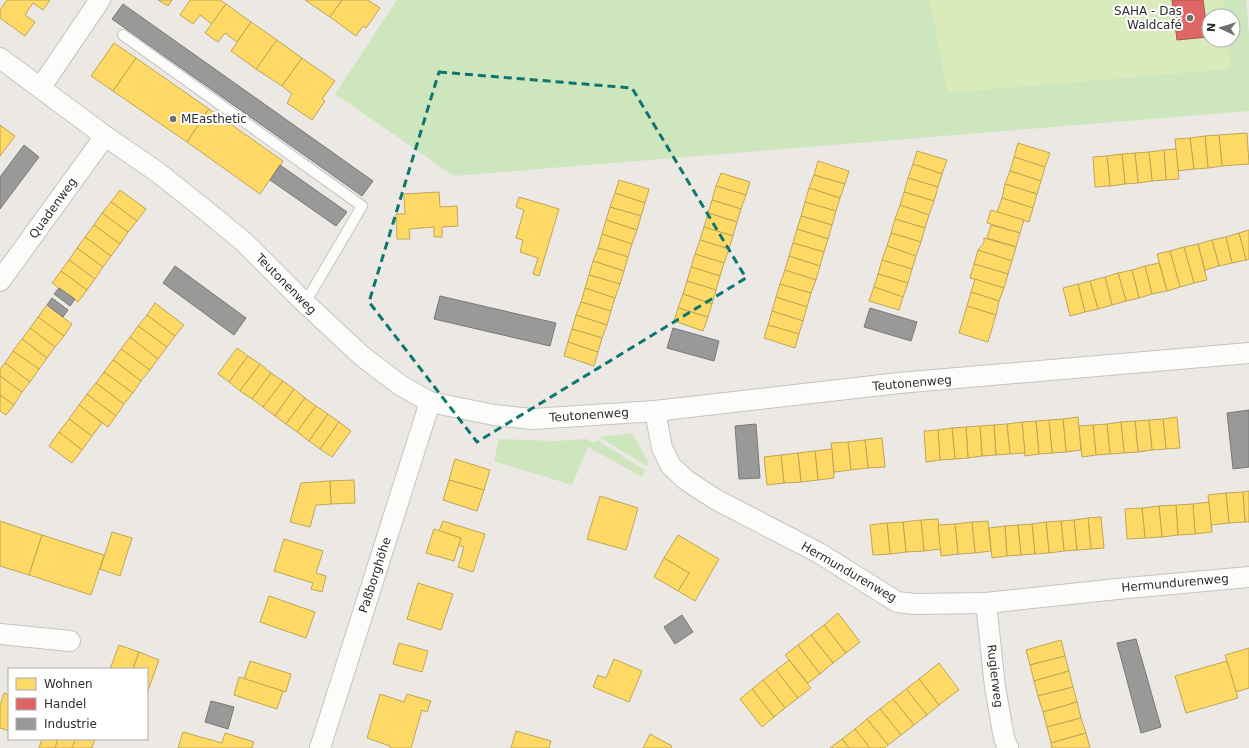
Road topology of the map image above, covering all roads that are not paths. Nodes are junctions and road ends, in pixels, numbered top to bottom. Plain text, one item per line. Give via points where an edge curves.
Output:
1 (100, 0) edge
2 (123, 35) dead end
3 (0, 58) edge
4 (41, 87) junction
5 (105, 136) junction
6 (0, 281) edge
7 (305, 303) junction
8 (1249, 353) edge
9 (430, 402) junction
10 (655, 411) junction
11 (1249, 577) edge
12 (986, 603) junction
13 (0, 634) edge
14 (70, 641) dead end
15 (320, 748) edge
16 (1008, 748) edge

1 - 4 street
2 - 7 lane via 362,206
3 - 4 street, Teutonenweg
4 - 5 street, Teutonenweg
5 - 6 street, Quadenweg
5 - 7 street, Teutonenweg via 156,171 244,242
7 - 9 street, Teutonenweg via 362,356 400,385
8 - 10 street, Teutonenweg via 899,384
9 - 10 street, Teutonenweg via 494,415 533,419
9 - 15 street, Paßborghöhe
10 - 12 street, Hermundurenweg via 662,448 671,466 686,480 715,499 819,554 897,602
11 - 12 street, Hermundurenweg
12 - 16 street, Rugierweg via 995,687
13 - 14 street

